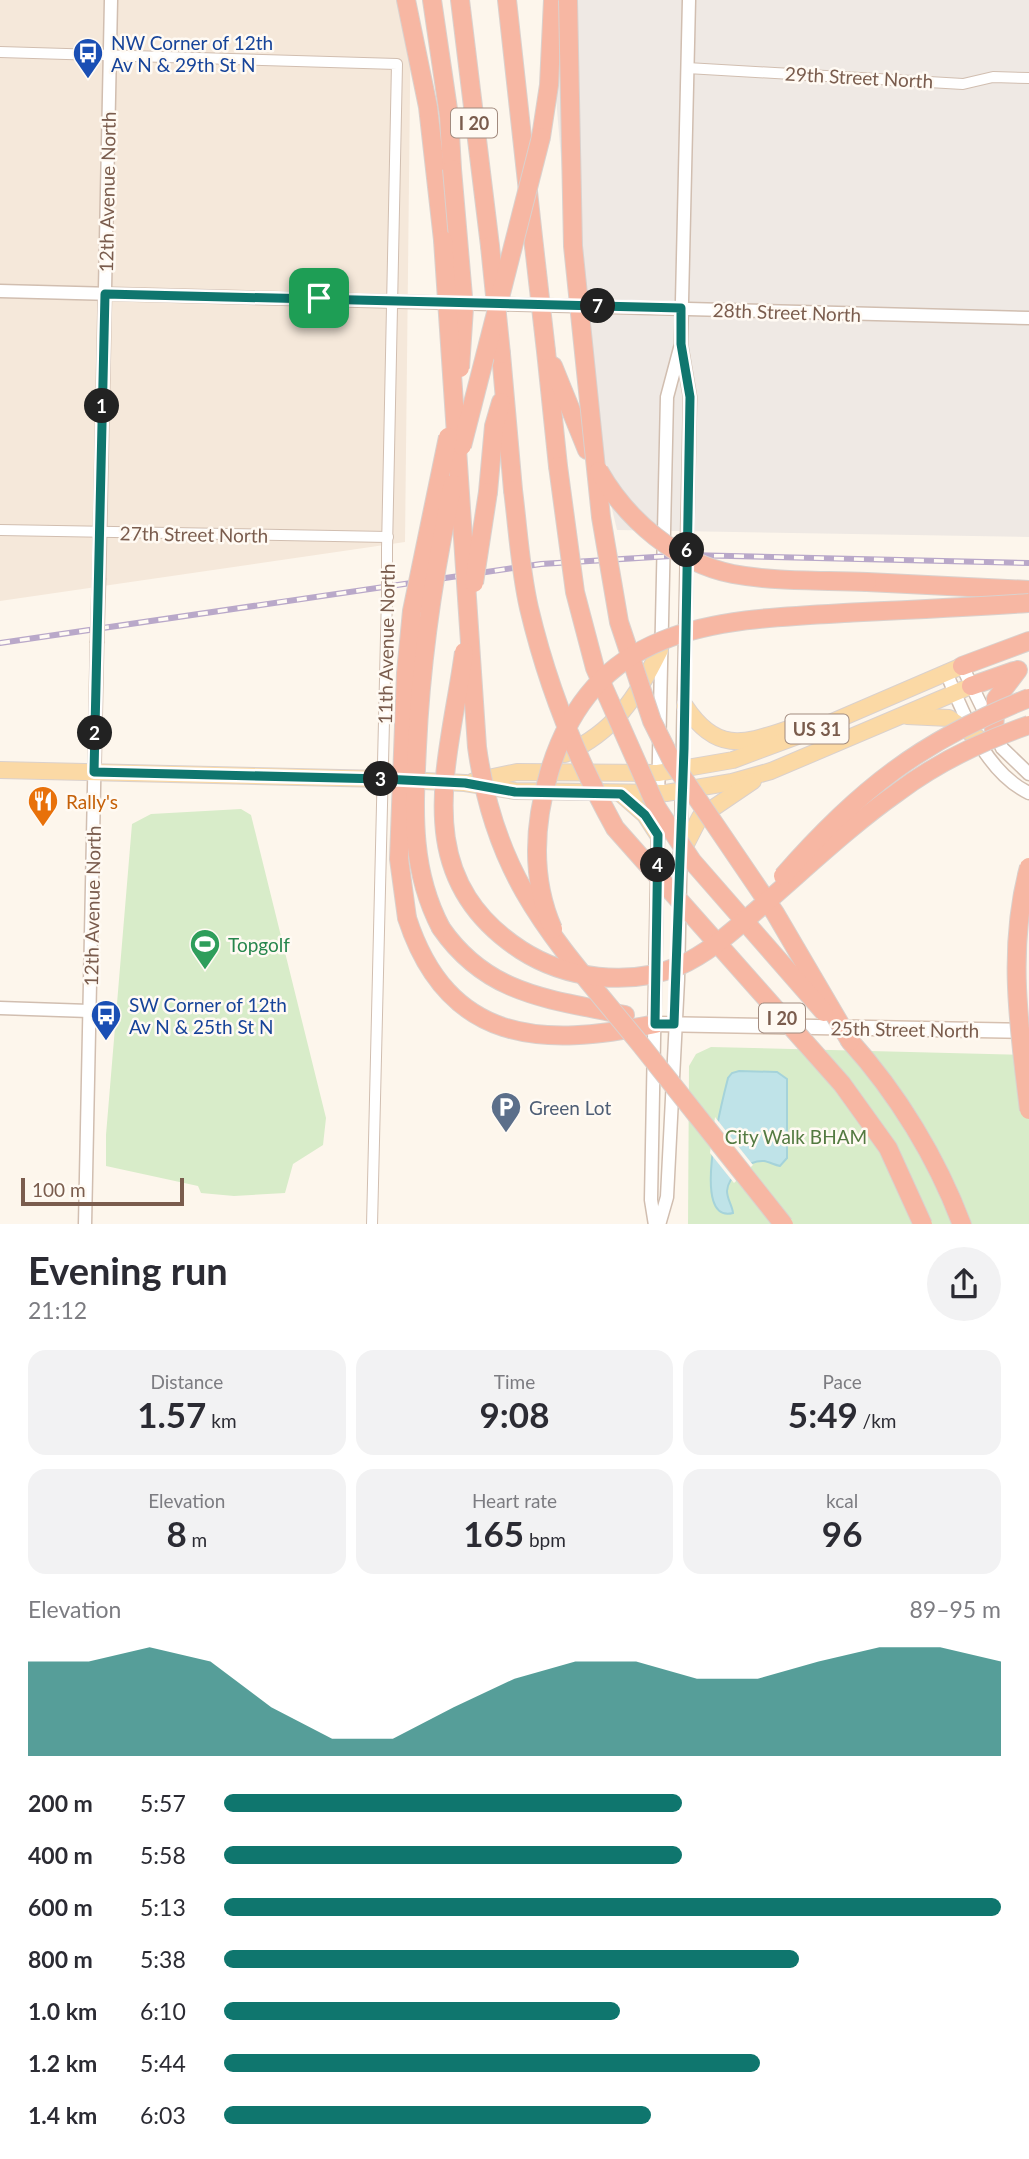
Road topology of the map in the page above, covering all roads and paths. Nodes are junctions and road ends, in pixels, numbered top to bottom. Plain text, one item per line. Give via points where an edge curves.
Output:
1 (111, 0) edge
2 (405, 0) edge
3 (432, 0) edge
4 (460, 0) edge
5 (508, 0) edge
6 (553, 0) edge
7 (568, 0) edge
8 (689, 0) edge
9 (0, 52) edge
10 (110, 55) junction
11 (687, 68) junction
12 (1029, 78) edge
13 (0, 291) edge
14 (105, 294) junction
15 (393, 300) junction
16 (681, 308) junction
17 (1029, 318) edge
18 (681, 344) junction
19 (546, 351) junction
20 (504, 389) junction
21 (0, 530) edge
22 (100, 532) junction
23 (388, 537) junction
24 (1029, 590) edge
25 (1029, 603) edge
26 (1029, 641) edge
27 (660, 650) junction
28 (1023, 668) edge
29 (954, 669) junction
30 (963, 690) junction
31 (1029, 698) edge
32 (684, 706) junction
33 (864, 708) junction
34 (901, 716) junction
35 (1029, 725) edge
36 (986, 734) junction
37 (0, 770) edge
38 (683, 771) junction
39 (771, 771) junction
40 (94, 772) junction
41 (517, 772) junction
42 (658, 773) junction
43 (1029, 775) edge
44 (383, 779) junction
45 (465, 783) junction
46 (682, 791) junction
47 (657, 793) junction
48 (1029, 793) edge
49 (621, 794) junction
50 (658, 835) junction
51 (681, 853) junction
52 (1029, 867) edge
53 (739, 926) junction
54 (563, 951) junction
55 (0, 1008) edge
56 (89, 1011) junction
57 (655, 1024) junction
58 (674, 1024) junction
59 (1029, 1031) edge
60 (850, 1041) junction
61 (1029, 1110) edge
62 (85, 1224) edge
63 (372, 1224) edge
64 (657, 1224) edge
65 (784, 1224) edge
66 (923, 1224) edge
67 (962, 1224) edge

1 - 10 street, 12th Avenue North
2 - 54 highway, bridge via 437,172 481,773 488,810 505,855 528,903
3 - 57 highway, bridge via 449,116 464,328 447,442 412,611 406,673 399,859 407,918 429,971 445,991 480,1017 531,1034 565,1038
4 - 20 highway, I 20, bridge
5 - 19 highway, I 20, bridge
6 - 57 highway, bridge via 541,137 471,404 424,644 415,842 422,881 441,928 459,953 518,990
7 - 60 highway, bridge via 573,246 600,508 619,622 652,721 673,763 775,913
8 - 11 street
9 - 10 street
10 - 14 street, 12th Avenue North
10 - 15 street, 11th Avenue North via 397,64
11 - 12 street, 29th Street North via 963,84 993,77
11 - 16 street
13 - 14 street, 28th Street North
14 - 15 street, 28th Street North
14 - 22 street, 12th Avenue North
15 - 16 street, 28th Street North
15 - 23 street, 11th Avenue North
16 - 17 street, 28th Street North
16 - 18 street
18 - 27 street via 667,397
18 - 32 street via 690,397
19 - 24 highway, bridge via 587,450 609,488 635,518 699,563 732,573
19 - 60 highway, I 20, bridge via 575,592 595,668 657,808 692,862
20 - 53 highway, bridge via 494,426 442,790 445,838 461,888 507,940 546,963 593,976 635,976 679,966
20 - 66 highway, I 20, bridge via 528,606 551,684 592,786 615,828 869,1119
21 - 22 street, 27th Street North
22 - 23 street, 27th Street North
22 - 40 street, 12th Avenue North, bridge
23 - 44 street, 11th Avenue North, bridge
25 - 54 highway, bridge via 725,623 678,633 606,675 588,692 563,732 541,810 539,881 547,916
26 - 29 highway, US 31
27 - 41 main road via 638,693 612,724 573,750
27 - 42 street
28 - 30 highway, US 31
28 - 36 highway via 996,699
29 - 30 street
29 - 33 main road, US 31
30 - 34 main road, US 31
30 - 36 street
30 - 36 street
31 - 53 highway, bridge via 979,717 928,745 879,781 796,860
32 - 33 main road via 708,735 732,742
32 - 38 street
33 - 38 main road, US 31 via 757,752
34 - 36 main road via 949,718
34 - 39 main road, US 31
35 - 53 highway, bridge via 950,758 896,793
36 - 43 street
36 - 48 street via 1005,777
37 - 40 main road, US 31
38 - 42 main road, US 31
38 - 46 street
39 - 46 main road, US 31
39 - 51 main road via 705,812
40 - 44 main road, US 31
40 - 56 street, 12th Avenue North
41 - 42 main road, US 31
41 - 45 main road, US 31
42 - 47 street
44 - 45 main road, US 31
44 - 63 street, 11th Avenue North
45 - 49 main road, US 31 via 515,792
46 - 47 main road, US 31
46 - 51 street
47 - 49 main road, US 31
47 - 50 street
49 - 50 main road via 645,815
50 - 57 street
51 - 58 street
52 - 61 highway, bridge via 1019,908 1014,965
54 - 65 highway, bridge
55 - 56 street
56 - 62 street, 12th Avenue North
57 - 58 main road, 25th Street North
57 - 64 street via 651,1200
58 - 59 main road, 25th Street North
58 - 64 street via 667,1197
60 - 67 highway, I 20 via 919,1137

